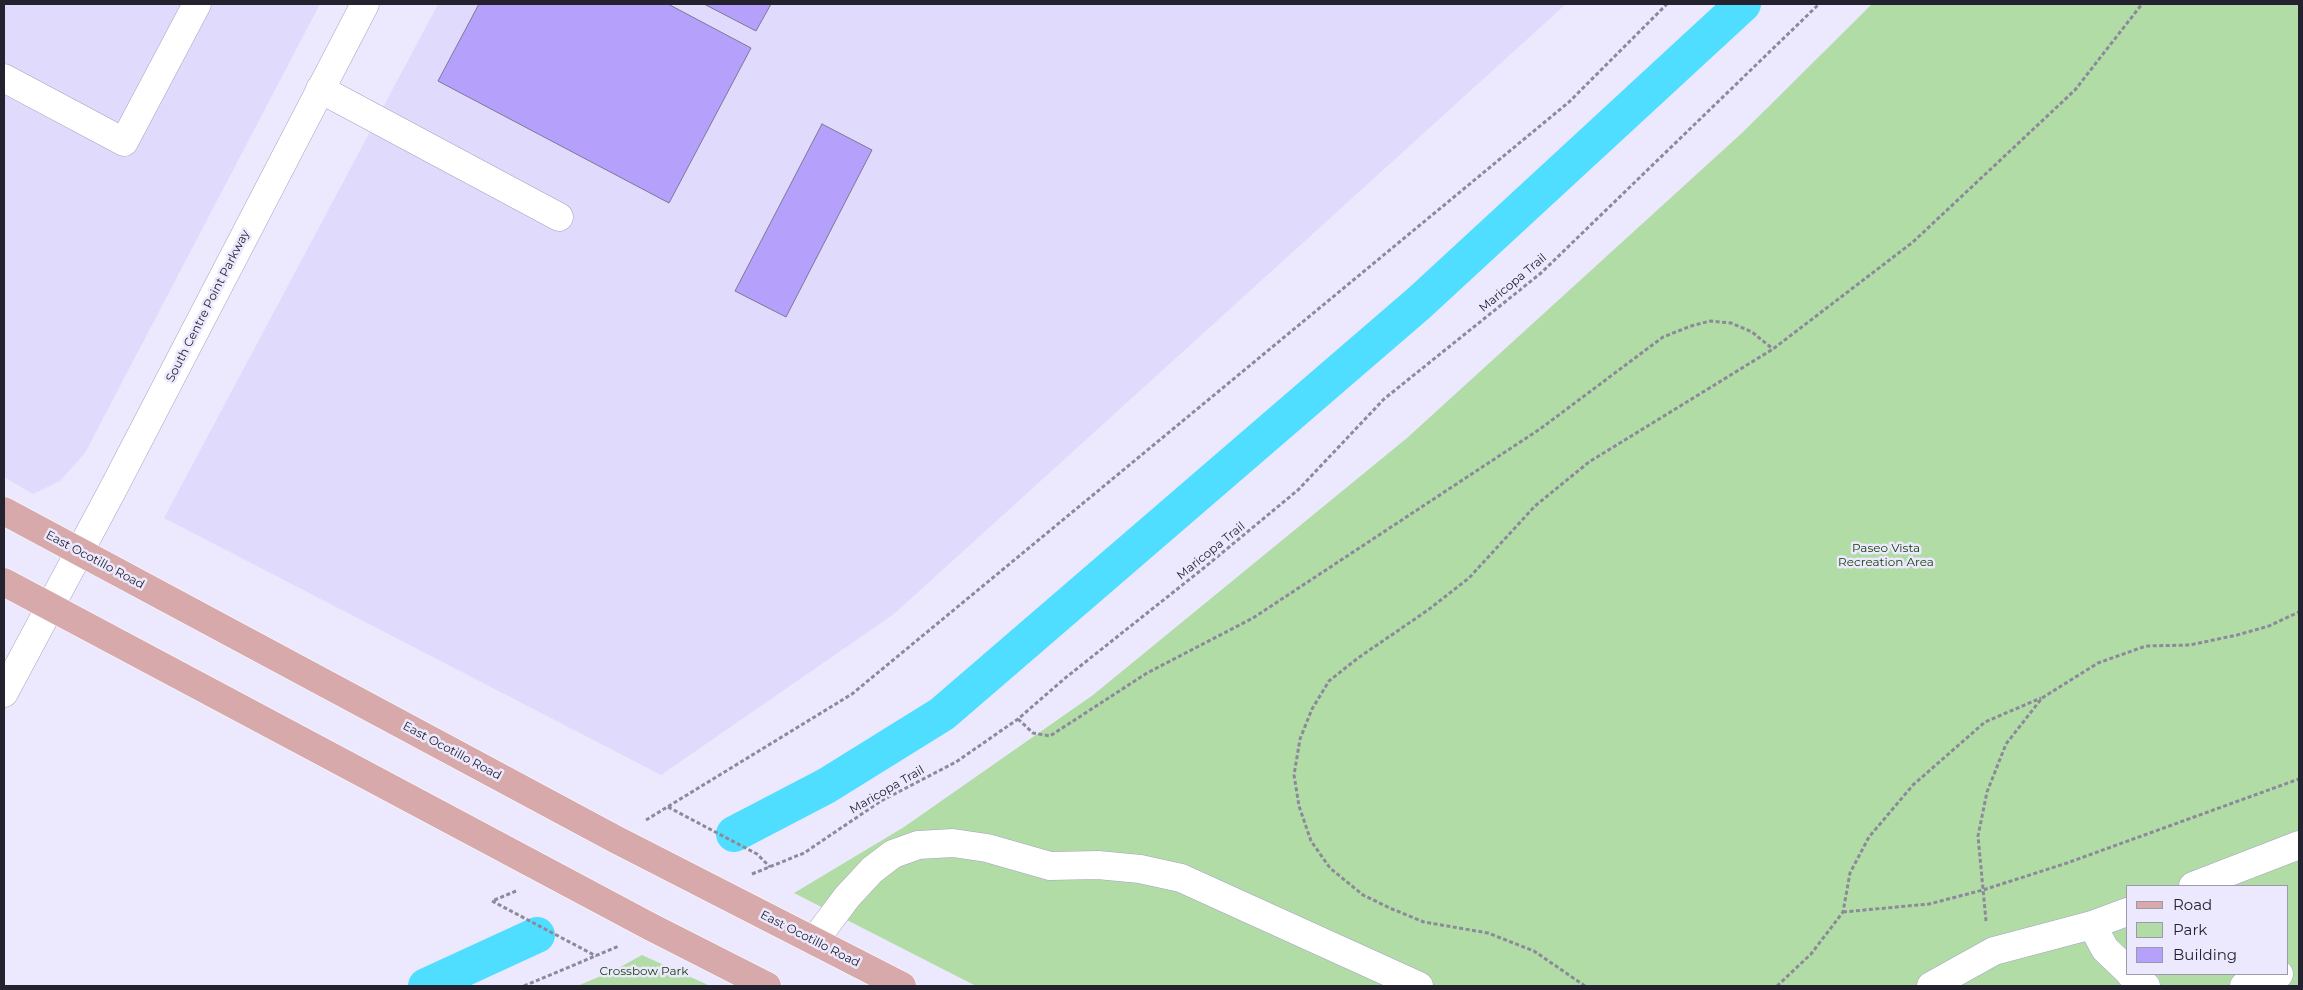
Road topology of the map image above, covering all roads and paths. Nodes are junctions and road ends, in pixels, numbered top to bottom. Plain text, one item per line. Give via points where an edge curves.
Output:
1 (197, 4) edge
2 (366, 4) edge
3 (1667, 4) edge
4 (1819, 4) edge
5 (2142, 4) edge
6 (4, 78) edge
7 (320, 89) junction
8 (559, 217) dead end
9 (1773, 349) junction
10 (4, 511) edge
11 (80, 552) junction
12 (4, 582) edge
13 (50, 607) junction
14 (2299, 612) edge
15 (4, 692) edge
16 (2042, 698) junction
17 (1018, 719) junction
18 (2299, 779) edge
19 (668, 807) junction
20 (616, 839) junction
21 (2299, 845) edge
22 (770, 867) junction
23 (2196, 885) edge
24 (714, 890) junction
25 (1983, 890) junction
26 (1843, 912) junction
27 (2126, 912) edge
28 (2092, 925) junction
29 (651, 927) junction
30 (814, 941) junction
31 (2126, 969) edge
32 (2131, 975) edge
33 (2276, 975) edge
34 (524, 986) edge
35 (767, 986) edge
36 (902, 986) edge
37 (1419, 986) edge
38 (1585, 986) edge
39 (1777, 986) edge
40 (1931, 986) edge
41 (2146, 986) edge
42 (2244, 986) edge

1 - 6 street via 124,142
2 - 7 street, South Centre Point Parkway
3 - 19 path via 1569,102 852,694
4 - 17 path, Maricopa Trail via 1541,273 1384,400 1298,490
5 - 9 path via 2075,90 1913,242
7 - 8 street
7 - 11 street, South Centre Point Parkway
9 - 17 path via 1752,332 1732,323 1710,321 1663,337 1540,429 1253,618 1147,673 1050,736 1033,733
9 - 38 path via 1590,462 1535,506 1469,578 1329,681 1312,709 1300,739 1294,775 1299,806 1311,841 1330,868 1364,895 1392,909 1424,922 1488,933 1534,951
10 - 11 main road, East Ocotillo Road
11 - 13 street, South Centre Point Parkway
11 - 20 main road, East Ocotillo Road
12 - 13 main road
13 - 15 street, South Centre Point Parkway
13 - 29 main road
14 - 16 path via 2269,626 2237,635 2190,644 2146,646 2098,663
16 - 25 path via 2006,744 1988,792 1978,836
16 - 26 path via 1985,722 1913,785 1869,837 1850,873
17 - 22 path, Maricopa Trail via 956,762 881,801 804,853
18 - 25 path via 2094,854
19 - 20 path
19 - 22 path via 757,854
20 - 24 main road, East Ocotillo Road
21 - 23 street
22 - 24 path, Maricopa Trail
24 - 30 main road, East Ocotillo Road
25 - 26 path via 1929,904
26 - 39 path via 1811,954
27 - 28 street
28 - 31 street via 2105,949
28 - 40 street via 1994,951
29 - 34 path via 624,944
29 - 35 main road
30 - 36 main road, East Ocotillo Road
30 - 37 street via 853,890 893,854 918,845 953,843 987,848 1050,866 1098,865 1140,869 1181,878
32 - 41 street
33 - 42 street

